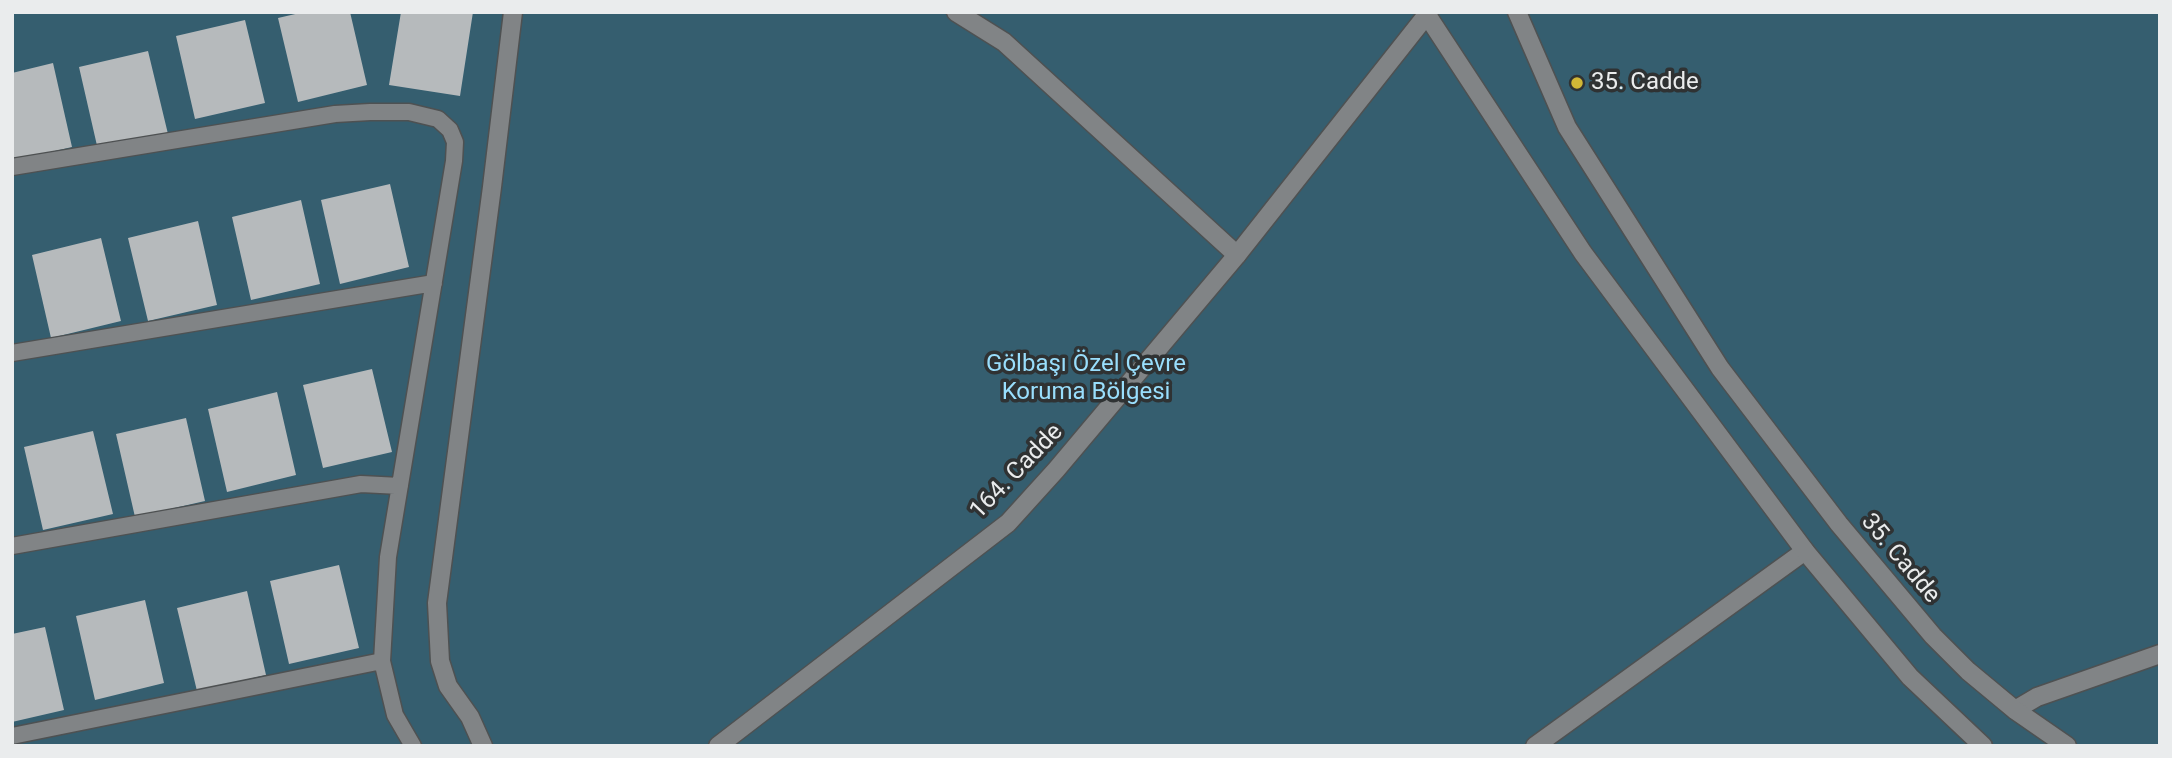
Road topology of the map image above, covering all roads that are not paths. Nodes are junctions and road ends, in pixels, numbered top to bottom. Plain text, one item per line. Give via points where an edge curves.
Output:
1 (513, 12) edge
2 (956, 12) edge
3 (1517, 12) edge
4 (1426, 13) edge
5 (12, 167) edge
6 (1237, 255) junction
7 (434, 283) junction
8 (12, 353) edge
9 (401, 486) junction
10 (12, 547) edge
11 (1805, 551) junction
12 (2160, 654) edge
13 (382, 661) junction
14 (2015, 710) junction
15 (12, 736) edge
16 (413, 746) edge
17 (483, 746) edge
18 (718, 746) edge
19 (1535, 746) edge
20 (1983, 746) edge
21 (2067, 746) edge

1 - 17 street via 437,603 440,661 448,686
2 - 6 street via 1004,42
3 - 14 street, 35. Cadde via 1567,127 1720,368 1839,524 1933,636
4 - 6 street, 164. Cadde
4 - 11 street via 1583,253
5 - 7 lane via 335,114 409,112 438,119 450,130 455,152
6 - 18 street, 164. Cadde via 1008,523
7 - 8 lane
7 - 9 lane
9 - 10 lane via 361,484
9 - 13 lane via 388,557
11 - 19 street
11 - 20 street via 1910,677
12 - 14 street via 2038,697
13 - 15 lane
13 - 16 lane via 395,715
14 - 21 street, 35. Cadde

